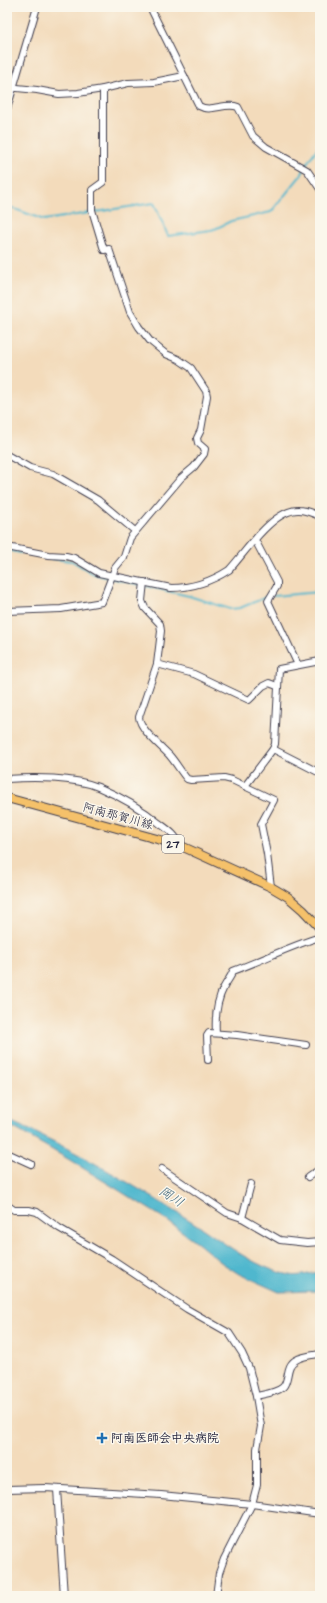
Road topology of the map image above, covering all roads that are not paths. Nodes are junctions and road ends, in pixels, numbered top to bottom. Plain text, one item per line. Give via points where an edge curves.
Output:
1 (37, 7) edge
2 (150, 7) edge
3 (184, 76) junction
4 (10, 88) edge
5 (103, 89) junction
6 (7, 109) edge
7 (320, 189) edge
8 (7, 456) edge
9 (320, 516) edge
10 (135, 531) junction
11 (255, 540) junction
12 (7, 547) edge
13 (112, 578) junction
14 (144, 585) junction
15 (7, 611) edge
16 (320, 661) edge
17 (158, 664) junction
18 (298, 665) junction
19 (277, 686) junction
20 (273, 749) junction
21 (320, 773) edge
22 (7, 779) edge
23 (245, 786) junction
24 (7, 798) edge
25 (179, 845) junction
26 (271, 887) junction
27 (320, 928) edge
28 (320, 937) edge
29 (216, 1033) junction
30 (306, 1045) dead end
31 (208, 1060) dead end
32 (7, 1153) edge
33 (31, 1164) dead end
34 (162, 1169) dead end
35 (320, 1169) edge
36 (308, 1177) dead end
37 (251, 1184) dead end
38 (7, 1206) edge
39 (242, 1218) junction
40 (320, 1242) edge
41 (320, 1354) edge
42 (256, 1396) junction
43 (7, 1489) edge
44 (57, 1489) junction
45 (252, 1504) junction
46 (320, 1514) edge
47 (64, 1596) edge
48 (216, 1596) edge

1 - 4 street
2 - 3 street
3 - 5 street
3 - 7 street via 199,106 204,109 233,105 238,107 253,136 266,147 307,170
4 - 5 street via 59,94
4 - 6 street
5 - 10 street via 103,182 92,190 92,199 93,214 104,250 109,249 130,312 139,327 150,341 166,354 178,358 190,368 207,396 201,430 197,438 198,443 206,449 204,454
8 - 10 street via 30,468 53,474 98,500
9 - 11 street via 299,510 286,512 274,519
10 - 13 street
11 - 14 street via 229,570 221,575 182,588
11 - 18 street via 277,582 268,601
12 - 13 street via 74,558
13 - 14 street
13 - 15 street via 99,604 61,609
14 - 17 street via 142,601 160,624
16 - 18 street
17 - 19 street via 194,674 249,700 269,683
17 - 23 street via 139,718 147,732 187,779 224,778
18 - 19 street via 279,669
19 - 20 street
20 - 21 street
20 - 23 street
22 - 25 street via 60,780 97,787 151,816 170,831
23 - 26 street via 274,800 261,824
24 - 25 main road, 阿南那賀川線 / 27
25 - 26 main road, 阿南那賀川線 / 27
26 - 27 main road, 阿南那賀川線 / 27 via 288,897
28 - 29 street via 298,943 233,971 220,995 215,1017
29 - 30 street
29 - 31 street via 209,1033 208,1036
32 - 33 street
34 - 39 street via 227,1213
35 - 36 street
37 - 39 street
38 - 42 street via 14,1210 37,1212 230,1335 249,1368
39 - 40 street via 280,1240
41 - 42 street via 294,1360 283,1387
42 - 45 street via 261,1426 257,1485
43 - 44 street
44 - 45 street
44 - 47 street
45 - 46 street
45 - 48 street via 224,1560 219,1573

